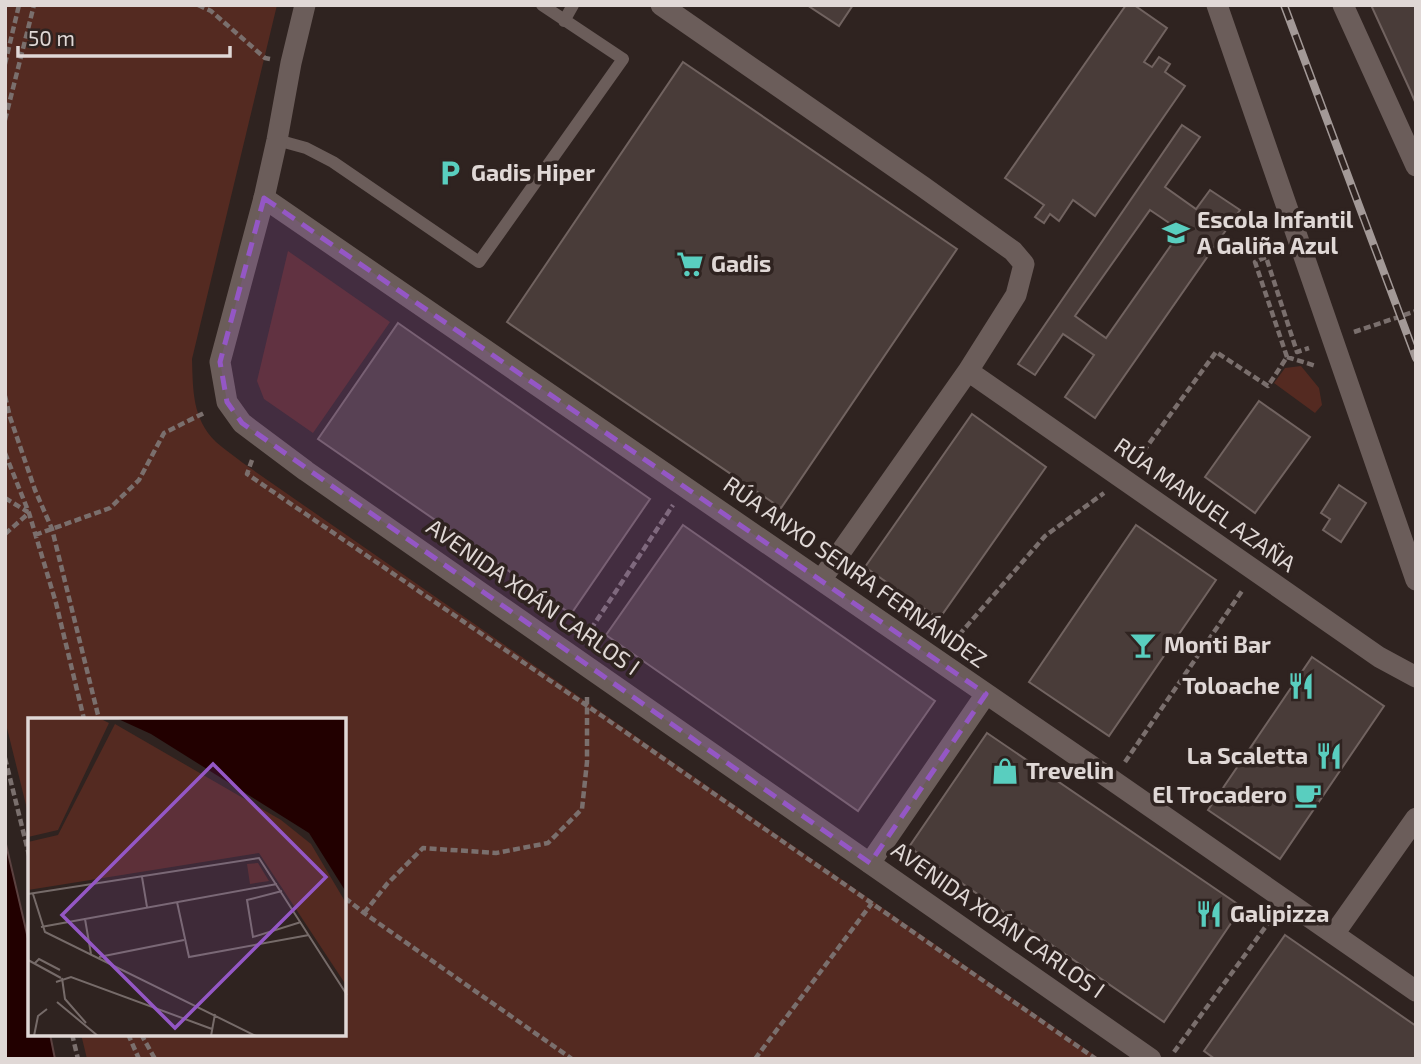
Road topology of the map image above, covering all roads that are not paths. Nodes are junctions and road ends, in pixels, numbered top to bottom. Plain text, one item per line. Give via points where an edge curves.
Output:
1 (305, 5) edge
2 (542, 5) edge
3 (573, 5) edge
4 (661, 5) edge
5 (1217, 5) edge
6 (1343, 5) edge
7 (564, 21) junction
8 (277, 139) junction
9 (1416, 166) edge
10 (264, 198) junction
11 (968, 371) junction
12 (821, 580) junction
13 (1416, 580) edge
14 (1416, 677) edge
15 (986, 694) junction
16 (1416, 818) edge
17 (870, 863) junction
18 (1334, 934) junction
19 (1416, 991) edge
20 (1151, 1059) edge

1 - 8 street, AVENIDA XOÁN CARLOS I
2 - 7 lane
3 - 7 lane
4 - 11 street via 922,186 1013,251 1024,264 1016,295
5 - 13 street
6 - 9 street
7 - 8 lane via 623,59 479,262 333,162
8 - 10 street, AVENIDA XOÁN CARLOS I
10 - 12 street, RÚA ANXO SENRA FERNÁNDEZ
10 - 17 street, AVENIDA XOÁN CARLOS I via 220,362 227,402 243,423
11 - 12 street
11 - 14 street, RÚA MANUEL AZAÑA via 1379,657
12 - 15 street, RÚA ANXO SENRA FERNÁNDEZ
15 - 17 street
15 - 18 street, RÚA ANXO SENRA FERNÁNDEZ
16 - 18 street
17 - 20 street, AVENIDA XOÁN CARLOS I
18 - 19 street, RÚA ANXO SENRA FERNÁNDEZ

